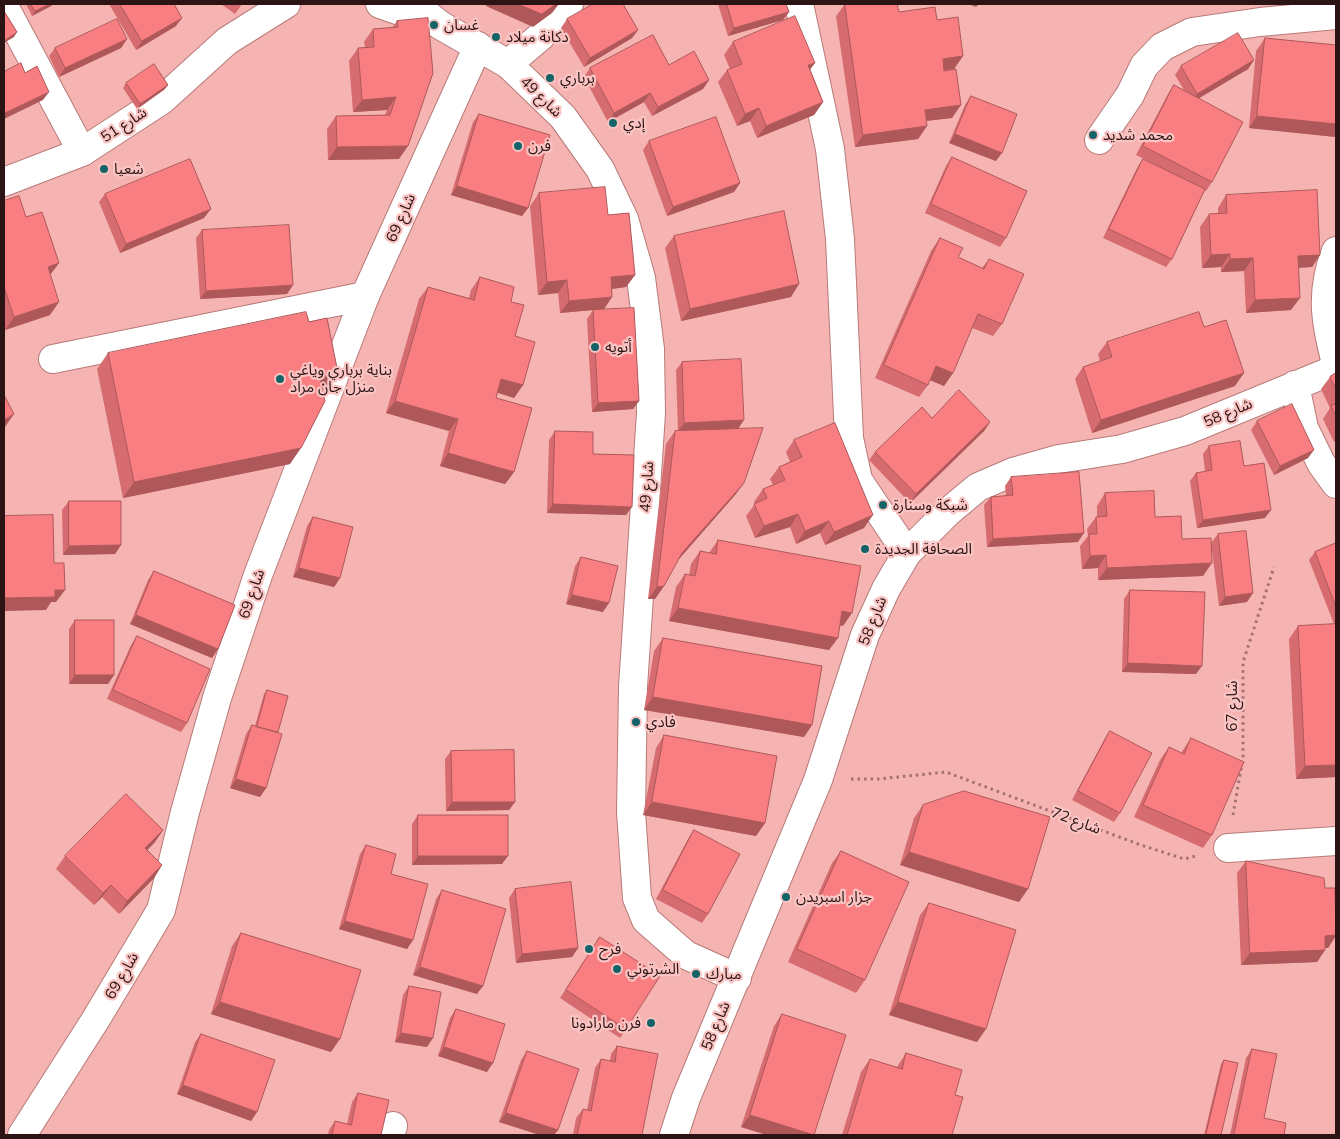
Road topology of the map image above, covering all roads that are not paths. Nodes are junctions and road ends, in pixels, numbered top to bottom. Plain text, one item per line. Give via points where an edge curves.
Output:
1 (254, 4) edge
2 (286, 4) edge
3 (380, 4) edge
4 (414, 4) edge
5 (569, 4) edge
6 (799, 4) edge
7 (4, 6) edge
8 (1336, 15) edge
9 (440, 25) junction
10 (227, 41) junction
11 (478, 46) junction
12 (508, 64) junction
13 (1100, 140) dead end
14 (82, 152) junction
15 (4, 182) edge
16 (1336, 251) edge
17 (365, 296) junction
18 (53, 358) dead end
19 (1336, 363) edge
20 (1336, 369) edge
21 (1295, 385) junction
22 (1336, 484) edge
23 (907, 553) junction
24 (1336, 841) edge
25 (1228, 848) road end
26 (737, 978) junction
27 (22, 1135) edge
28 (674, 1135) edge

1 - 10 street, شارع 51
2 - 10 street, شارع 51
3 - 9 street
4 - 9 street
5 - 12 street
6 - 23 street via 830,149 839,230 849,438 858,480
7 - 14 street
8 - 13 street via 1192,32 1162,47 1144,66 1130,95
9 - 11 street, شارع 49
10 - 14 street, شارع 51 via 162,100
11 - 12 street, شارع 49
11 - 17 street, شارع 69
12 - 26 street, شارع 49 via 563,117 600,169 624,218 641,278 650,349 651,413 634,687 630,812 637,898 646,920 686,955
14 - 15 street, شارع 51
16 - 19 street via 1324,294 1327,329
17 - 18 street
17 - 27 street, شارع 69 via 265,557 220,689 184,812 161,910
20 - 21 street, شارع 58
21 - 22 street via 1304,428 1321,463
21 - 23 street, شارع 58 via 1185,431 1122,449 1059,459 1013,472 978,487
23 - 26 street, شارع 58 via 865,635 818,780
24 - 25 street
26 - 28 street, شارع 58 via 686,1098

